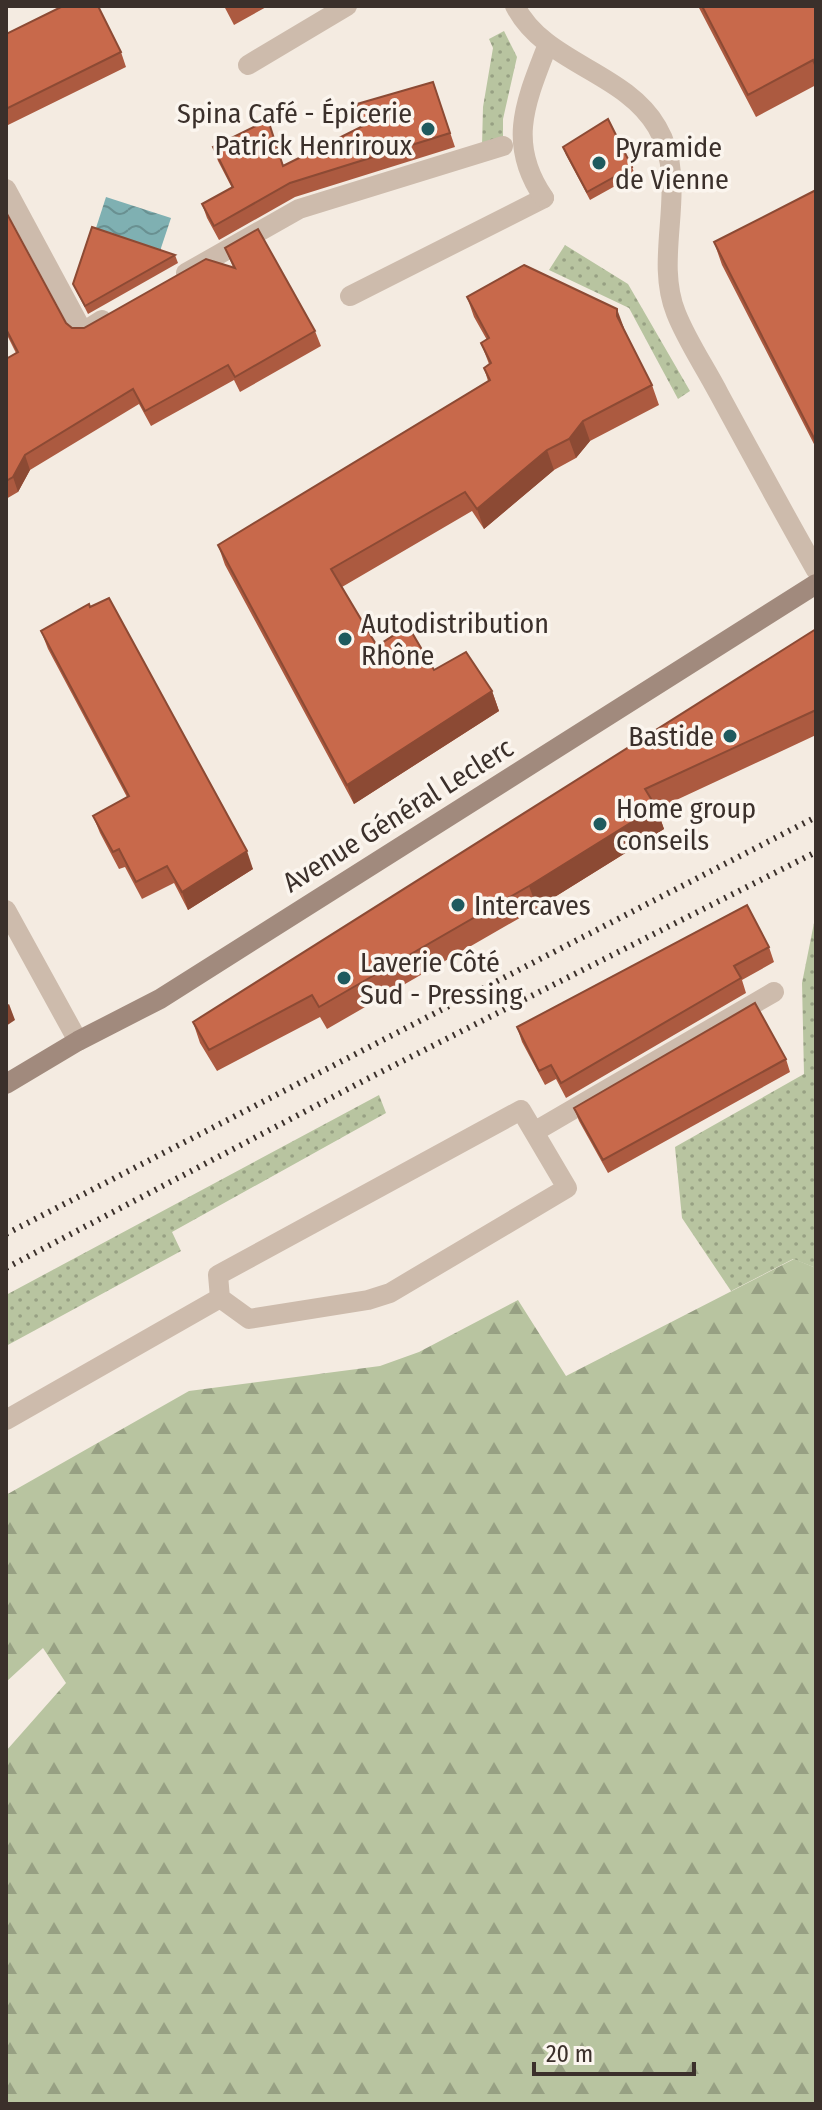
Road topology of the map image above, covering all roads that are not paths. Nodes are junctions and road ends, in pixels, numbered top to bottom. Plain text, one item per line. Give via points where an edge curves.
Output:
1 (347, 6) edge
2 (519, 13) edge
3 (548, 44) junction
4 (248, 65) dead end
5 (503, 146) dead end
6 (6, 189) edge
7 (164, 286) edge
8 (350, 296) dead end
9 (123, 309) edge
10 (816, 570) edge
11 (816, 584) edge
12 (6, 910) edge
13 (774, 992) dead end
14 (78, 1041) junction
15 (6, 1084) edge
16 (534, 1132) junction
17 (220, 1298) junction
18 (6, 1420) edge

1 - 4 street
2 - 3 street
3 - 8 street via 521,133 528,175 544,198
3 - 10 street via 618,88 657,127 672,176 669,262 675,313
5 - 7 street via 299,209
6 - 9 street via 83,332
11 - 14 main road, Avenue Général Leclerc via 173,991
12 - 14 street
13 - 16 street
14 - 15 main road, Avenue Général Leclerc
16 - 17 street via 521,1110 218,1275
16 - 17 street via 567,1188 390,1293 249,1319
17 - 18 street

